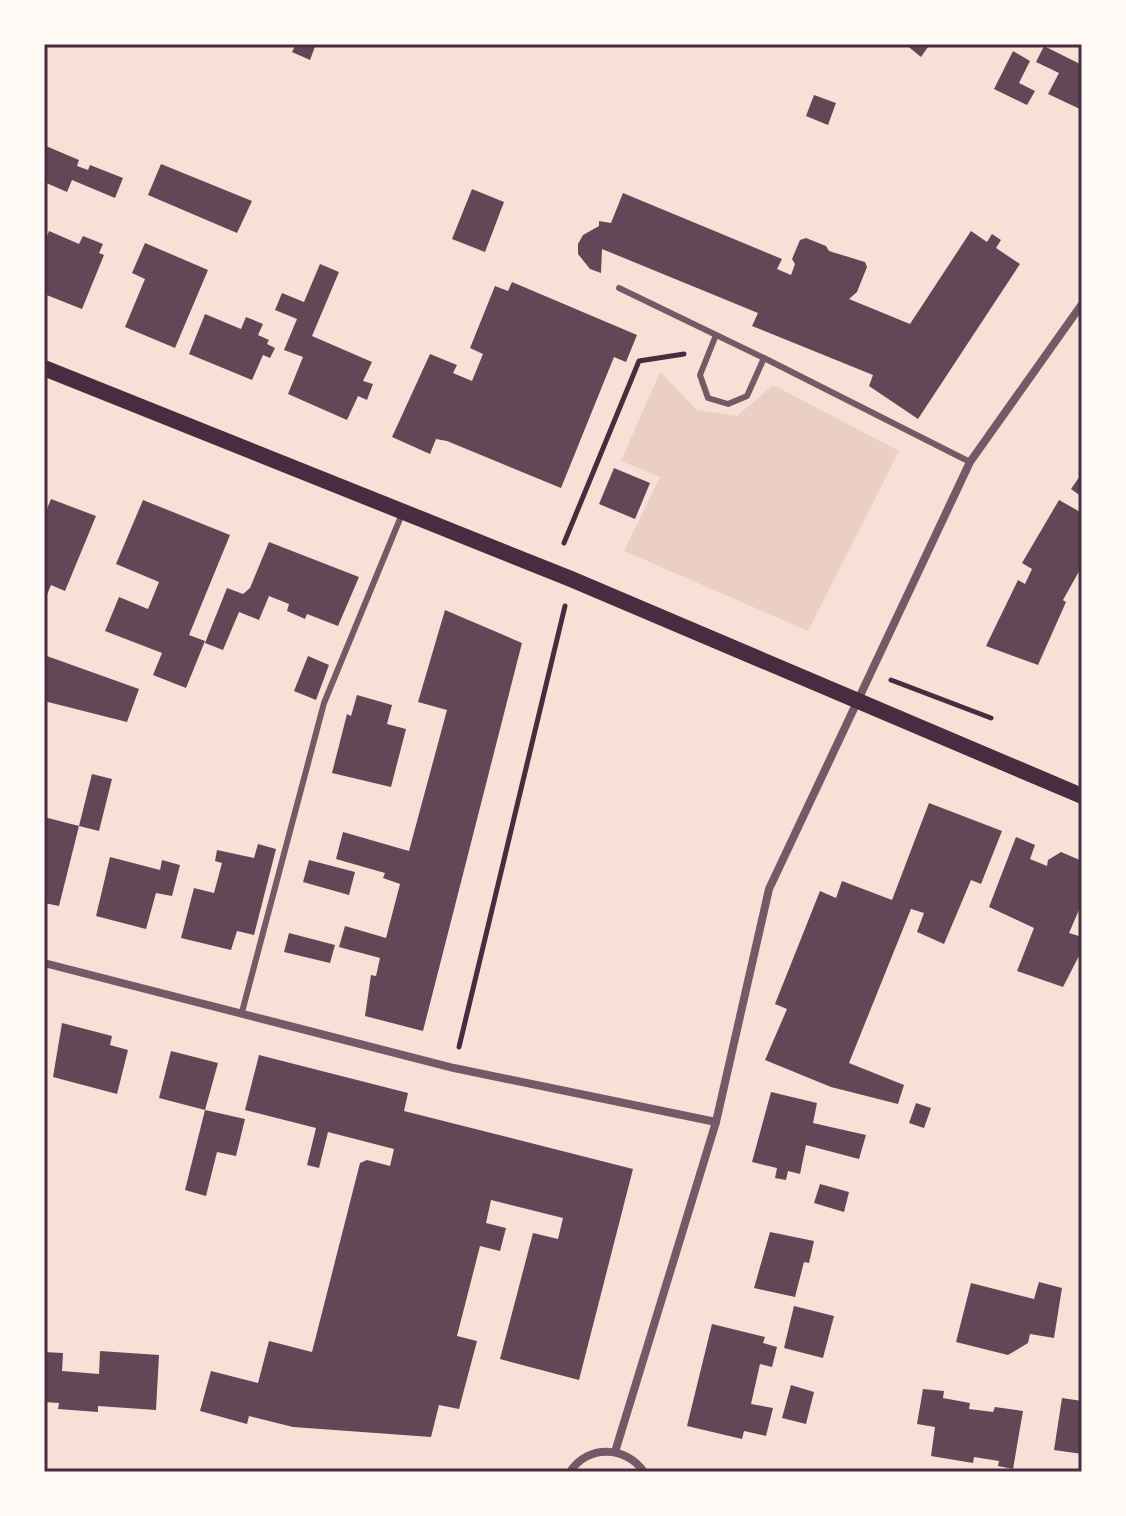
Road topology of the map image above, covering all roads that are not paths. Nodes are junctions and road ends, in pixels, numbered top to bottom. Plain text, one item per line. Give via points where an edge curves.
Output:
1 (619, 288) dead end
2 (1082, 304) edge
3 (716, 335) junction
4 (764, 358) junction
5 (44, 368) edge
6 (970, 462) junction
7 (403, 512) junction
8 (855, 700) junction
9 (1082, 796) edge
10 (44, 963) edge
11 (242, 1012) junction
12 (716, 1122) junction
13 (615, 1452) junction
14 (570, 1472) edge
15 (644, 1472) edge

1 - 3 lane
2 - 6 street
3 - 4 lane
3 - 4 lane via 700,375 708,398 728,404 747,396
4 - 6 lane
5 - 7 main road
6 - 8 street
7 - 8 main road
7 - 11 lane via 324,703
8 - 9 main road
8 - 12 street via 769,889
10 - 11 street
11 - 12 street via 454,1068
12 - 13 street
13 - 14 street via 584,1457
13 - 15 street

